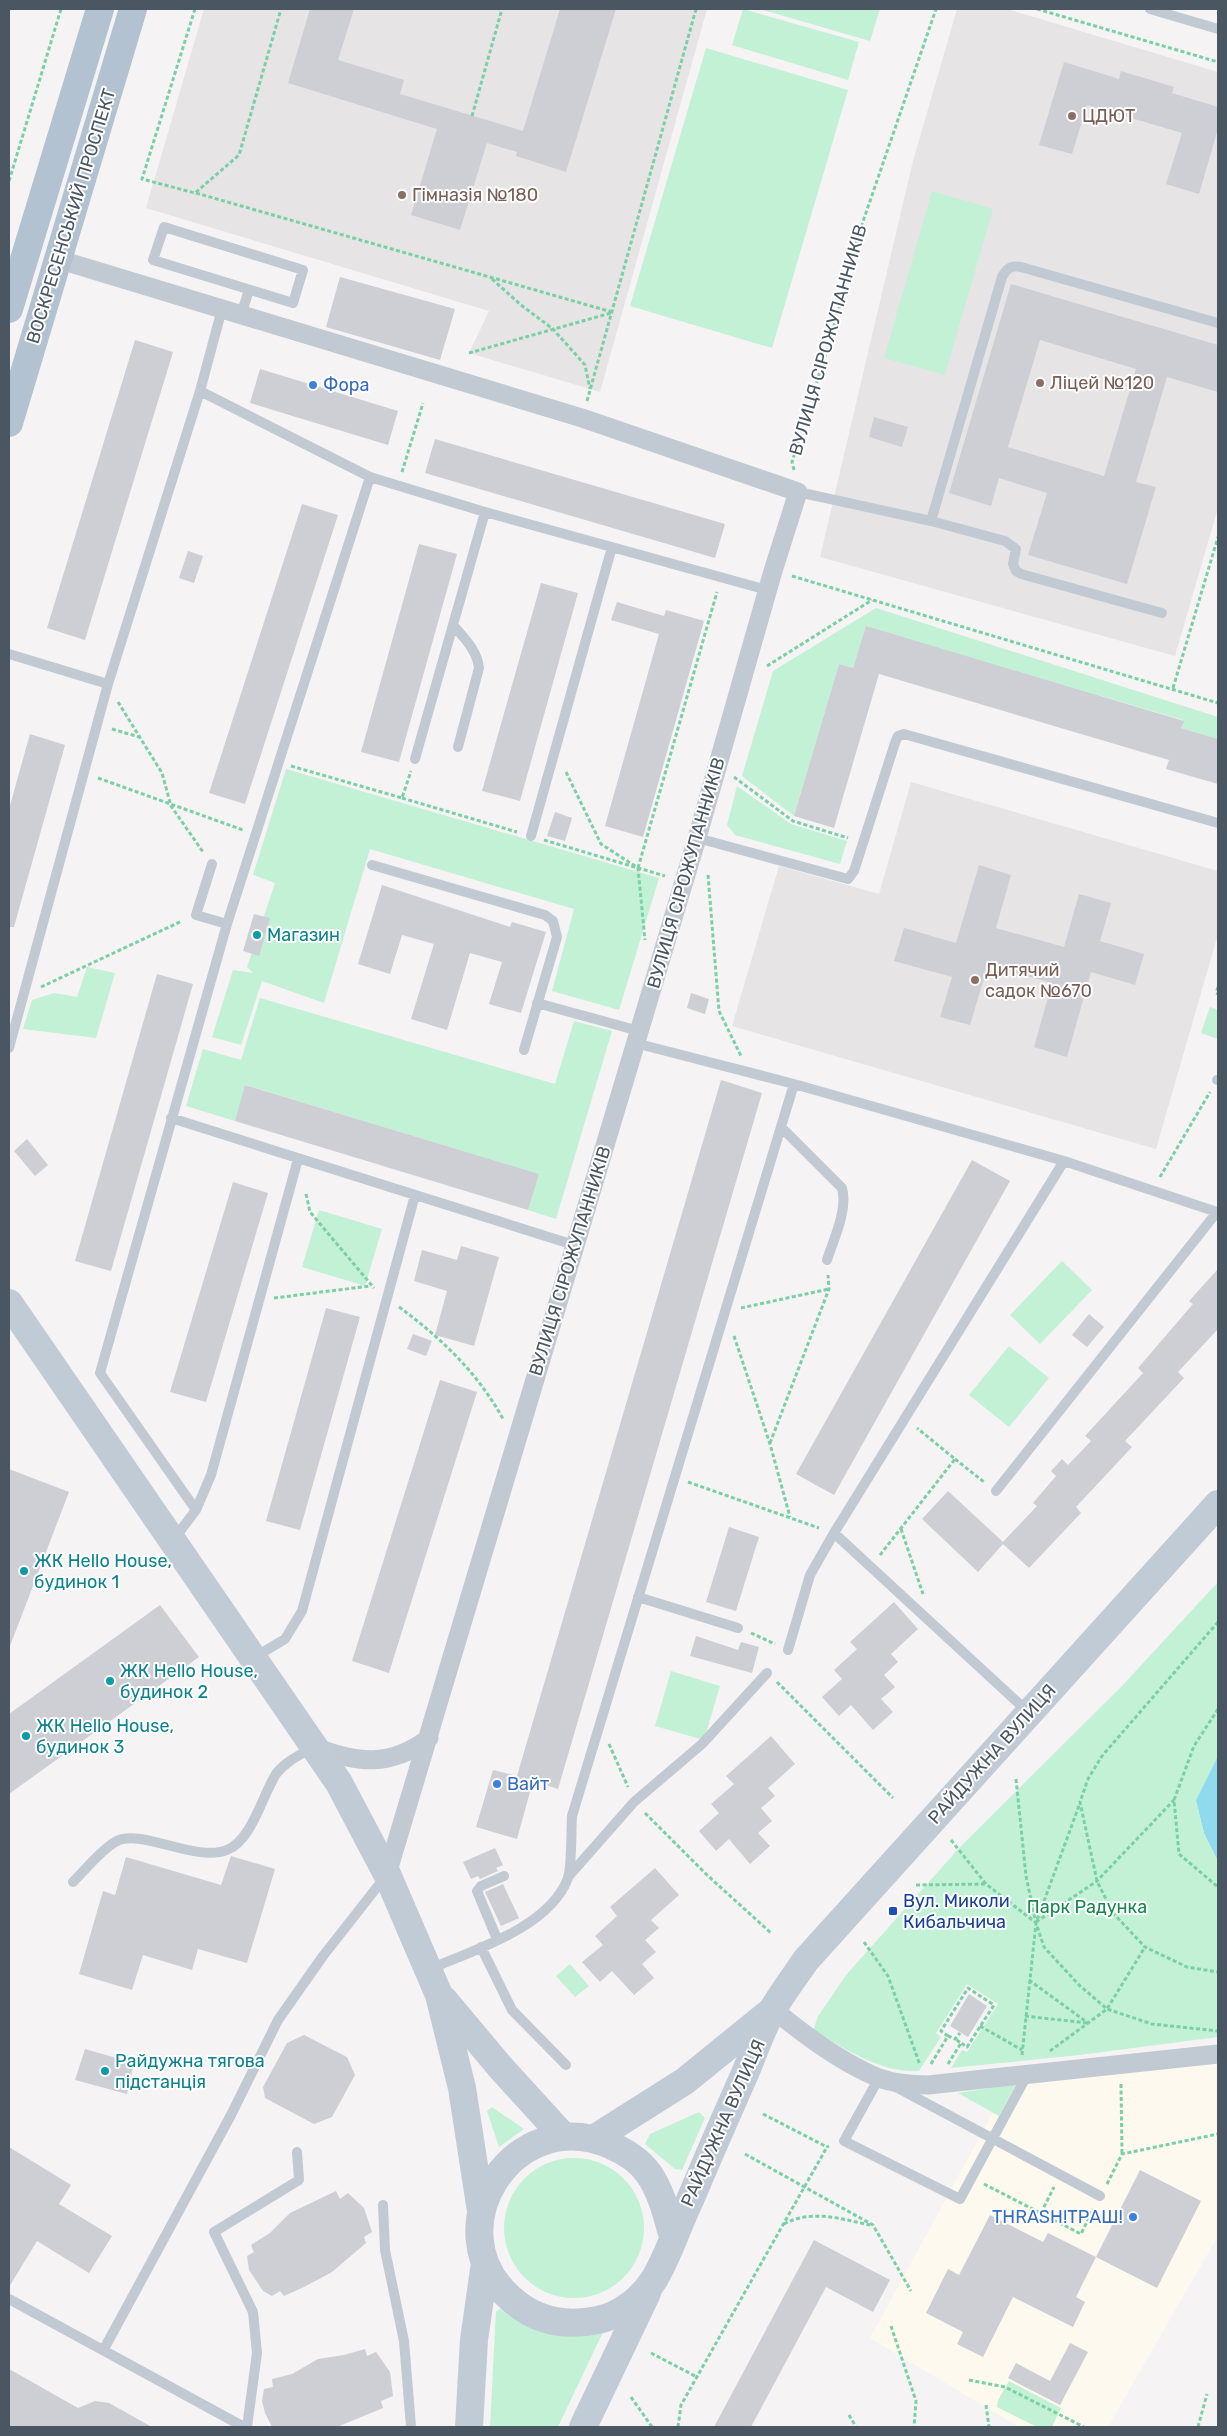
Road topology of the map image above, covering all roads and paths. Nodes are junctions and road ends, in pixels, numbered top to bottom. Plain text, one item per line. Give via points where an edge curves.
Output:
1 (61, 9) edge
2 (100, 9) edge
3 (133, 9) edge
4 (195, 9) edge
5 (281, 9) edge
6 (502, 9) edge
7 (696, 9) edge
8 (936, 9) edge
9 (1037, 9) edge
10 (1150, 9) edge
11 (1218, 29) edge
12 (1218, 62) edge
13 (472, 116) dead end
14 (9, 181) edge
15 (195, 193) junction
16 (57, 260) junction
17 (14, 272) edge
18 (492, 278) junction
19 (249, 290) junction
20 (9, 309) edge
21 (222, 309) junction
22 (612, 312) junction
23 (241, 315) junction
24 (1218, 323) edge
25 (553, 329) junction
26 (469, 354) dead end
27 (590, 389) junction
28 (200, 391) junction
29 (423, 403) dead end
30 (582, 418) junction
31 (9, 423) edge
32 (370, 476) junction
33 (398, 485) junction
34 (798, 492) junction
35 (485, 512) junction
36 (931, 521) junction
37 (1218, 538) edge
38 (612, 547) junction
39 (773, 571) junction
40 (721, 577) junction
41 (767, 590) junction
42 (872, 600) junction
43 (1162, 613) dead end
44 (453, 624) junction
45 (9, 654) edge
46 (744, 669) junction
47 (108, 684) junction
48 (1172, 688) junction
49 (1218, 702) edge
50 (97, 724) junction
51 (140, 737) junction
52 (458, 747) dead end
53 (556, 751) junction
54 (415, 758) joint
55 (279, 762) junction
56 (84, 773) junction
57 (734, 777) dead end
58 (170, 806) junction
59 (1218, 823) edge
60 (256, 834) junction
61 (531, 836) dead end
62 (697, 838) junction
63 (863, 843) junction
64 (212, 864) joint
65 (372, 865) dead end
66 (638, 868) junction
67 (708, 873) dead end
68 (196, 914) junction
69 (227, 924) junction
70 (645, 949) dead end
71 (1218, 987) edge
72 (1218, 994) edge
73 (23, 995) junction
74 (537, 1003) junction
75 (637, 1037) junction
76 (9, 1048) edge
77 (524, 1050) dead end
78 (749, 1072) junction
79 (1218, 1080) edge
80 (794, 1084) junction
81 (171, 1118) junction
82 (782, 1127) junction
83 (298, 1159) junction
84 (1064, 1161) junction
85 (1152, 1191) junction
86 (415, 1195) junction
87 (1218, 1211) edge
88 (574, 1245) junction
89 (827, 1260) joint
90 (391, 1283) junction
91 (828, 1288) junction
92 (259, 1300) junction
93 (9, 1303) edge
94 (726, 1312) junction
95 (905, 1418) junction
96 (770, 1444) junction
97 (955, 1459) junction
98 (675, 1477) junction
99 (996, 1491) joint
100 (1218, 1504) edge
101 (196, 1510) junction
102 (790, 1518) junction
103 (901, 1528) junction
104 (834, 1533) junction
105 (174, 1540) junction
106 (871, 1567) junction
107 (638, 1597) junction
108 (1218, 1622) edge
109 (934, 1626) junction
110 (738, 1628) joint
111 (788, 1650) joint
112 (253, 1658) junction
113 (767, 1673) joint
114 (1218, 1709) edge
115 (1029, 1714) junction
116 (600, 1723) junction
117 (429, 1738) junction
118 (314, 1746) junction
119 (1016, 1779) dead end
120 (893, 1798) dead end
121 (1174, 1800) junction
122 (634, 1802) junction
123 (1080, 1802) junction
124 (951, 1840) dead end
125 (387, 1874) junction
126 (504, 1876) dead end
127 (568, 1877) junction
128 (1097, 1881) junction
129 (73, 1882) dead end
130 (986, 1884) junction
131 (916, 1885) dead end
132 (1218, 1887) edge
133 (1036, 1923) junction
134 (771, 1933) dead end
135 (497, 1939) junction
136 (864, 1942) dead end
137 (1145, 1946) junction
138 (481, 1947) junction
139 (429, 1969) junction
140 (1218, 1972) edge
141 (1030, 1980) junction
142 (439, 1995) junction
143 (773, 2009) junction
144 (1107, 2009) junction
145 (1026, 2016) junction
146 (1088, 2023) junction
147 (980, 2026) junction
148 (1218, 2031) edge
149 (960, 2032) dead end
150 (948, 2036) junction
151 (955, 2039) junction
152 (961, 2043) junction
153 (1022, 2050) junction
154 (1218, 2054) edge
155 (1042, 2056) dead end
156 (566, 2065) dead end
157 (947, 2065) dead end
158 (921, 2067) dead end
159 (929, 2068) dead end
160 (1120, 2074) dead end
161 (1027, 2075) junction
162 (879, 2078) junction
163 (763, 2114) dead end
164 (563, 2136) junction
165 (595, 2138) junction
166 (992, 2140) junction
167 (844, 2141) junction
168 (827, 2147) junction
169 (297, 2152) dead end
170 (744, 2154) dead end
171 (1122, 2154) dead end
172 (1060, 2175) junction
173 (804, 2187) junction
174 (1100, 2196) dead end
175 (383, 2205) dead end
176 (481, 2211) junction
177 (1041, 2213) dead end
178 (873, 2225) junction
179 (782, 2226) junction
180 (673, 2237) junction
181 (485, 2263) junction
182 (654, 2279) junction
183 (911, 2291) dead end
184 (9, 2299) edge
185 (891, 2326) dead end
186 (104, 2349) junction
187 (652, 2353) dead end
188 (697, 2378) junction
189 (969, 2380) dead end
190 (1207, 2394) dead end
191 (631, 2397) dead end
192 (986, 2405) dead end
193 (849, 2415) dead end
194 (245, 2427) edge
195 (411, 2427) edge
196 (469, 2427) edge
197 (583, 2427) edge
198 (652, 2427) edge
199 (678, 2427) edge
200 (856, 2427) edge
201 (914, 2427) edge
202 (989, 2427) edge
203 (1084, 2427) edge
204 (1198, 2427) edge

1 - 14 path
2 - 17 main road, ВОСКРЕСЕНСЬКИЙ ПРОСПЕКТ
3 - 16 main road, ВОСКРЕСЕНСЬКИЙ ПРОСПЕКТ
4 - 15 path via 142,179
5 - 15 path via 239,155
6 - 13 path
7 - 22 path
8 - 34 path, ВУЛИЦЯ СІРОЖУПАННИКІВ via 858,236 792,462
9 - 12 path
10 - 11 lane
15 - 18 path
16 - 21 street
16 - 31 main road, ВОСКРЕСЕНСЬКИЙ ПРОСПЕКТ
17 - 20 main road, ВОСКРЕСЕНСЬКИЙ ПРОСПЕКТ
18 - 22 path
18 - 25 path
19 - 19 lane via 153,260 164,227 303,270 293,303
19 - 23 lane
21 - 23 street
21 - 28 lane
22 - 25 path
22 - 27 path
23 - 30 street
24 - 36 lane via 1022,267 1007,269
25 - 26 path
25 - 27 path via 585,365
27 - 30 path
28 - 32 lane
28 - 47 lane
29 - 33 path
30 - 34 street
32 - 33 lane
32 - 55 lane
33 - 35 lane
34 - 36 lane
34 - 39 street, ВУЛИЦЯ СІРОЖУПАННИКІВ
35 - 38 lane
35 - 44 lane
36 - 43 lane via 1012,545 1016,549 1014,568 1021,574
37 - 48 path
38 - 40 lane
38 - 53 lane
39 - 41 street, ВУЛИЦЯ СІРОЖУПАННИКІВ
39 - 42 path
40 - 41 lane
40 - 66 path
41 - 46 street, ВУЛИЦЯ СІРОЖУПАННИКІВ
42 - 46 path via 768,666
42 - 48 path
44 - 52 lane via 478,658 479,668
44 - 54 lane
45 - 47 lane
46 - 62 street, ВУЛИЦЯ СІРОЖУПАННИКІВ
47 - 50 lane
47 - 51 path
48 - 49 path
50 - 51 path
50 - 56 lane
51 - 58 path via 162,773
53 - 61 lane
53 - 66 path via 600,844
54 - 55 path via 402,798
55 - 60 lane
56 - 58 path
56 - 73 lane
57 - 63 path via 794,821
58 - 60 path
58 - 64 path
59 - 63 lane via 904,734 898,736 894,743
60 - 69 lane
62 - 63 lane via 842,879 848,879 854,871
62 - 75 street, ВУЛИЦЯ СІРОЖУПАННИКІВ
64 - 68 lane
65 - 74 lane via 553,921 557,937
66 - 70 path
67 - 78 path via 719,1011
68 - 69 lane
68 - 73 path
69 - 81 lane
71 - 72 path
73 - 76 lane
74 - 75 lane
74 - 77 lane
75 - 78 lane
75 - 88 street, ВУЛИЦЯ СІРОЖУПАННИКІВ
78 - 80 lane
79 - 85 path
80 - 82 lane
80 - 84 lane
81 - 83 lane
81 - 101 lane via 100,1373
82 - 89 lane via 842,1188 842,1208
82 - 94 lane
83 - 86 lane
83 - 92 lane
84 - 85 lane
84 - 95 lane
85 - 87 lane
86 - 88 lane
86 - 90 lane
87 - 99 lane
88 - 117 street, ВУЛИЦЯ СІРОЖУПАННИКІВ
89 - 91 path
90 - 92 path
90 - 112 lane via 302,1611 285,1639
91 - 94 path
91 - 96 path
92 - 101 lane via 211,1475
93 - 105 street
94 - 96 path
94 - 98 lane
95 - 97 path
95 - 104 lane
96 - 102 path
97 - 99 path
97 - 103 path
98 - 102 path
98 - 107 lane
100 - 115 street, РАЙДУЖНА ВУЛИЦЯ
101 - 105 lane
102 - 104 path
103 - 106 path
103 - 109 path
104 - 106 lane
104 - 111 lane via 810,1575
105 - 112 street
106 - 109 lane
107 - 110 lane
107 - 116 lane
108 - 123 path via 1102,1756 1088,1779
109 - 115 lane
110 - 111 path
112 - 118 street
113 - 120 path
113 - 122 lane via 702,1744
114 - 121 path via 1194,1746
115 - 143 street, РАЙДУЖНА ВУЛИЦЯ via 806,1960
116 - 122 path
116 - 127 lane via 572,1816
117 - 118 street via 414,1750 367,1761 350,1759
117 - 125 street, ВУЛИЦЯ СІРОЖУПАННИКІВ
118 - 125 street via 339,1782
118 - 129 lane via 286,1763 277,1774 236,1846 210,1854 132,1839 116,1841
119 - 133 path via 1026,1876
121 - 128 path
121 - 132 path via 1179,1854
122 - 127 lane
122 - 134 path
123 - 128 path
123 - 133 path
124 - 130 path
125 - 139 street
125 - 186 lane via 278,2020 231,2115
126 - 135 lane via 481,1886 478,1892
127 - 135 lane via 552,1902 531,1922
128 - 133 path
128 - 137 path via 1113,1912
130 - 131 path
130 - 133 path
133 - 141 path
133 - 144 path via 1044,1947 1079,1985
135 - 138 lane
136 - 158 path via 888,1976
137 - 140 path via 1187,1968
137 - 144 path
138 - 139 lane
138 - 156 lane via 512,2010
139 - 142 street
141 - 145 path
141 - 146 path
142 - 164 street
142 - 176 street via 462,2088
143 - 162 street via 810,2040
143 - 165 street, РАЙДУЖНА ВУЛИЦЯ via 685,2080
143 - 180 street, РАЙДУЖНА ВУЛИЦЯ
144 - 146 path
144 - 148 path via 1152,2024
145 - 146 path
145 - 153 path
146 - 155 path
147 - 150 path via 994,2005 968,1988 941,2031
147 - 152 path via 967,2046
147 - 153 path
149 - 151 path
150 - 151 path
150 - 159 path
151 - 152 path
152 - 157 path
153 - 161 path via 1022,2064
154 - 161 street
160 - 171 path
161 - 162 street via 928,2085 903,2084
161 - 166 lane
162 - 166 lane
162 - 167 lane
163 - 168 path
164 - 165 street
164 - 176 street via 540,2142 519,2153 502,2169 489,2189
165 - 180 street via 625,2151 649,2173 664,2202
166 - 167 lane via 960,2199
166 - 172 lane
167 - 168 path
168 - 173 path
169 - 194 lane via 300,2180 214,2232 253,2312 257,2353
170 - 173 path
172 - 174 lane
172 - 177 path
173 - 178 path
173 - 179 path
175 - 195 lane via 385,2250 404,2341
176 - 181 street via 480,2238
178 - 179 path via 823,2216 798,2217
178 - 183 path
179 - 188 path
180 - 182 street, РАЙДУЖНА ВУЛИЦЯ
181 - 182 street via 500,2289 523,2309 550,2321 580,2324 609,2318 635,2302
181 - 196 street via 474,2340
182 - 197 street
184 - 186 lane
185 - 201 path via 916,2401
186 - 194 lane
187 - 188 path
188 - 199 path via 681,2406
189 - 203 path via 1006,2386
190 - 204 path
191 - 198 path
192 - 202 path
193 - 200 path

